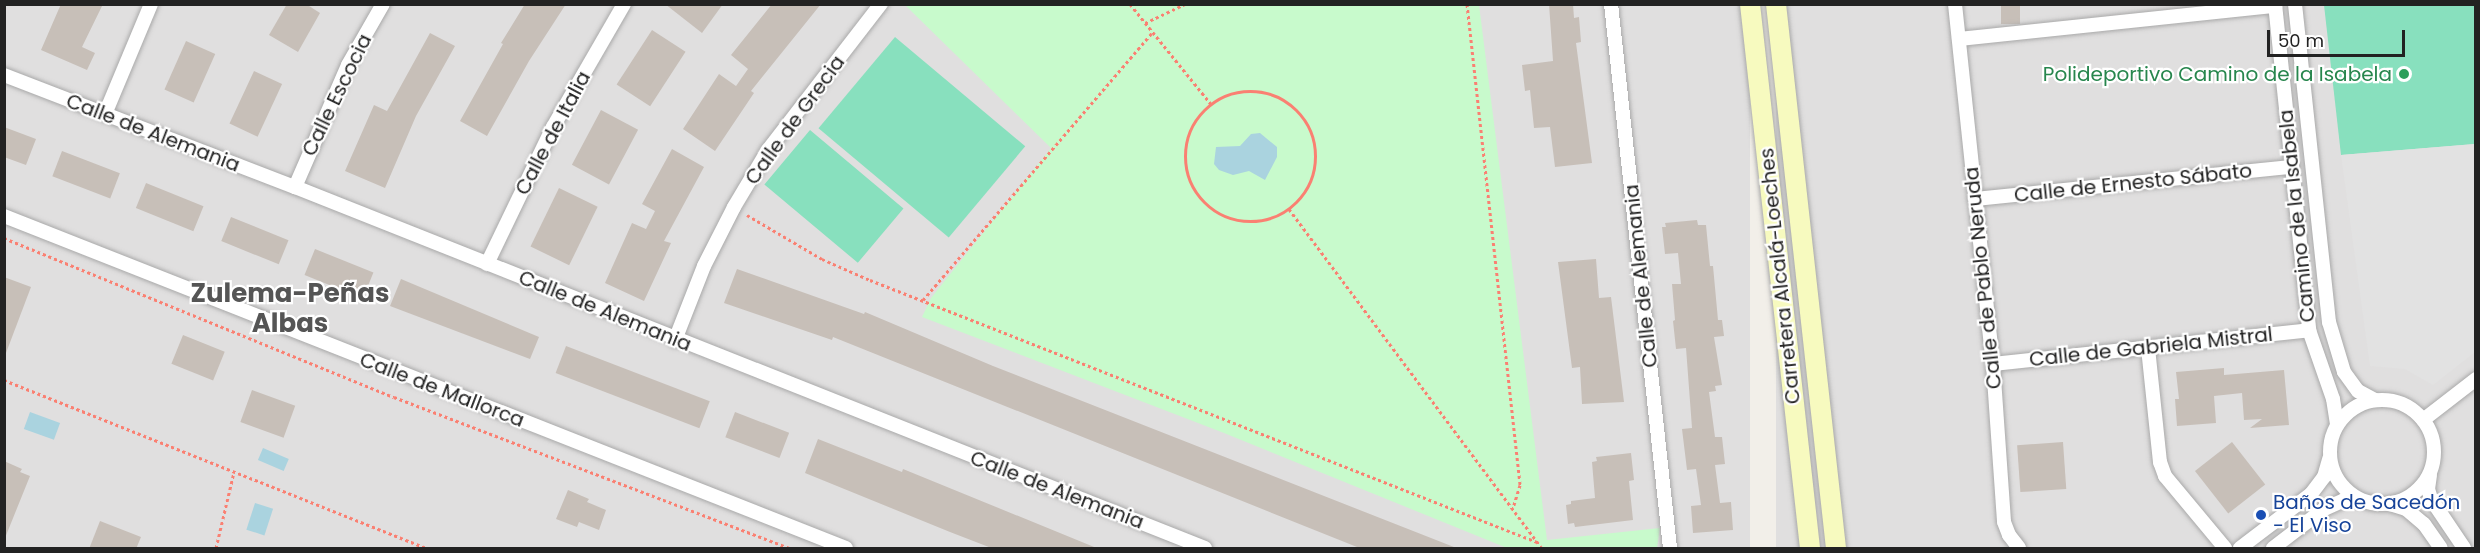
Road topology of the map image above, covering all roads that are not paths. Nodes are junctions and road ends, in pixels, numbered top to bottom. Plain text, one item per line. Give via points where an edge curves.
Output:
1 (151, 4) edge
2 (383, 4) edge
3 (624, 4) edge
4 (881, 4) edge
5 (1611, 4) edge
6 (1750, 4) edge
7 (1776, 4) edge
8 (1955, 4) edge
9 (2295, 4) edge
10 (2275, 5) edge
11 (1959, 39) junction
12 (4, 75) edge
13 (105, 114) junction
14 (2291, 167) junction
15 (295, 187) junction
16 (1975, 199) junction
17 (4, 216) edge
18 (487, 264) junction
19 (2308, 330) junction
20 (675, 340) junction
21 (2148, 348) junction
22 (1993, 364) junction
23 (2475, 379) edge
24 (2375, 400) junction
25 (2423, 420) junction
26 (2337, 424) junction
27 (2330, 457) junction
28 (2430, 475) junction
29 (2360, 500) junction
30 (2390, 504) junction
31 (846, 549) edge
32 (1205, 549) edge
33 (1670, 549) edge
34 (1810, 549) edge
35 (1836, 549) edge
36 (2019, 549) edge
37 (2225, 549) edge
38 (2240, 549) edge
39 (2273, 549) edge
40 (2441, 549) edge
41 (2464, 549) edge

1 - 13 street
2 - 15 street, Calle Escocia via 348,65
3 - 18 street, Calle de Italia via 553,127
4 - 20 street, Calle de Grecia via 768,150 704,266
5 - 33 street, Calle de Alemania
6 - 34 main road, Carretera Alcalá-Loeches
7 - 35 main road, Carretera Alcalá-Loeches
8 - 11 street, Calle de Pablo Neruda
9 - 24 street, Camino de la Isabela via 2329,322 2344,372 2358,391
10 - 11 street
10 - 14 street, Camino de la Isabela
11 - 16 street, Calle de Pablo Neruda
12 - 13 street, Calle de Alemania
13 - 15 street, Calle de Alemania
14 - 16 street, Calle de Ernesto Sábato
14 - 19 street, Camino de la Isabela
15 - 18 street, Calle de Alemania
16 - 22 street, Calle de Pablo Neruda
17 - 31 street, Calle de Mallorca
18 - 20 street, Calle de Alemania
19 - 21 street, Calle de Gabriela Mistral
19 - 26 street, Camino de la Isabela via 2333,399
20 - 32 street, Calle de Alemania
21 - 22 street, Calle de Gabriela Mistral
21 - 37 street via 2160,462 2165,476
22 - 36 street, Calle de Pablo Neruda via 2004,522
23 - 25 street
24 - 25 street via 2409,406
24 - 26 street via 2347,412
25 - 28 street via 2434,445
26 - 27 street
27 - 29 street via 2345,490
27 - 38 street via 2324,477 2311,494
28 - 30 street via 2420,489
28 - 41 street via 2430,499
29 - 30 street
29 - 39 street via 2344,500 2324,509
30 - 40 street via 2406,509 2424,524

